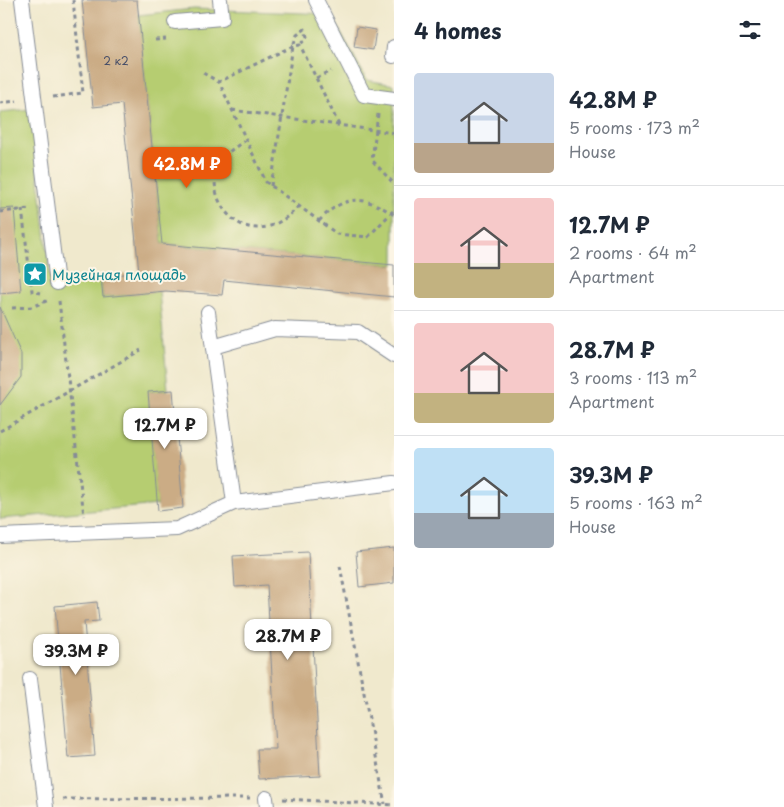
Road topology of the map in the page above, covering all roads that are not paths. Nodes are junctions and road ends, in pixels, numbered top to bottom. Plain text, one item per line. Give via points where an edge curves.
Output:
1 (22, 0) edge
2 (220, 0) edge
3 (316, 0) edge
4 (175, 22) dead end
5 (394, 98) edge
6 (58, 289) road end
7 (208, 312) dead end
8 (213, 347) junction
9 (394, 356) edge
10 (394, 483) edge
11 (234, 503) junction
12 (0, 536) edge
13 (30, 679) dead end
14 (46, 803) edge

1 - 6 lane
2 - 4 lane via 222,18
3 - 5 lane via 364,95
7 - 8 lane
8 - 9 lane via 275,330 358,332
8 - 11 lane
10 - 11 lane
11 - 12 lane via 177,529
13 - 14 lane

